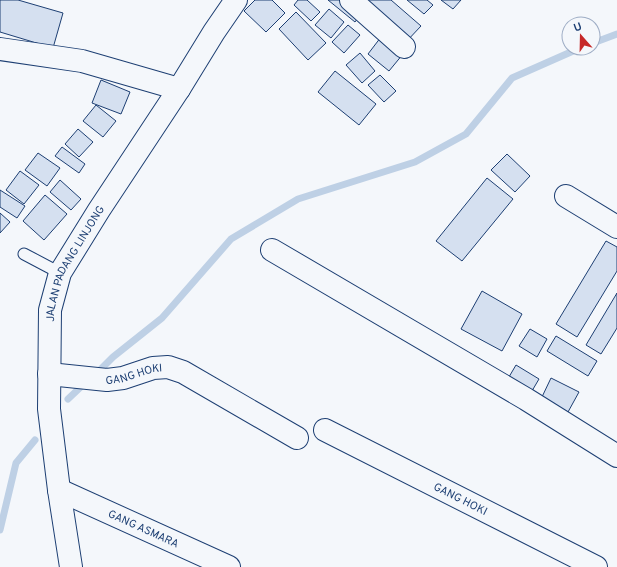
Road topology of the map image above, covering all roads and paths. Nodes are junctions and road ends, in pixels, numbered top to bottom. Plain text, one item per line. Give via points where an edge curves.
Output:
1 (236, 0) edge
2 (351, 0) edge
3 (404, 47) dead end
4 (0, 49) edge
5 (179, 89) junction
6 (566, 196) dead end
7 (617, 228) edge
8 (272, 250) dead end
9 (24, 254) dead end
10 (60, 273) junction
11 (49, 374) junction
12 (326, 430) dead end
13 (297, 438) dead end
14 (617, 456) edge
15 (59, 490) junction
16 (71, 567) edge
17 (229, 567) edge
18 (596, 567) edge

1 - 5 street, JALAN PADANG LINJONG
2 - 3 street
4 - 5 street via 82,61
5 - 10 street, JALAN PADANG LINJONG
6 - 7 street
8 - 14 street via 526,399
9 - 10 lane
10 - 11 street, JALAN PADANG LINJONG via 50,310
11 - 13 street, GANG HOKI via 107,380 123,378 153,368 168,367 183,372
11 - 15 street, JALAN PADANG LINJONG via 49,409
12 - 18 street, GANG HOKI
15 - 16 street, JALAN PADANG LINJONG
15 - 17 street, GANG ASMARA

